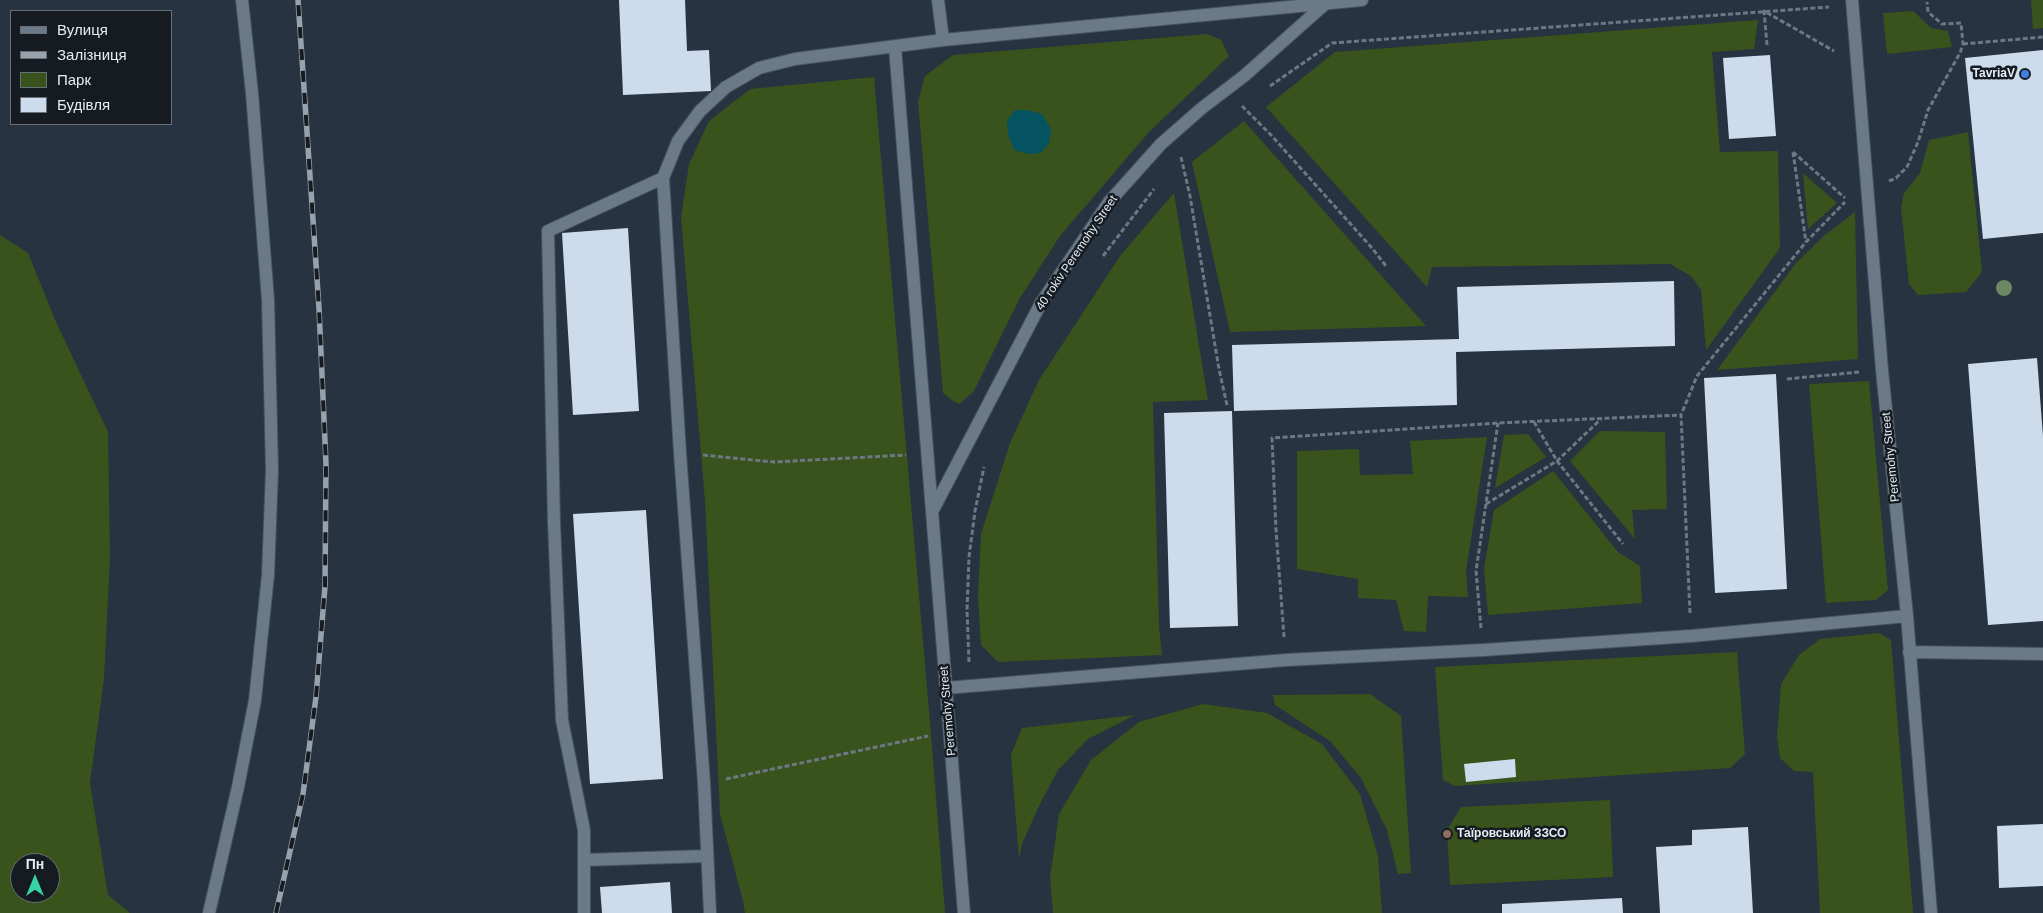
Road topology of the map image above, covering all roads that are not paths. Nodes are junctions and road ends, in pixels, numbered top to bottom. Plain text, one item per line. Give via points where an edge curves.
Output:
1 (242, 0) edge
2 (938, 0) edge
3 (1362, 0) edge
4 (1852, 3) edge
5 (1326, 4) junction
6 (943, 40) junction
7 (895, 47) junction
8 (664, 178) junction
9 (933, 510) junction
10 (1907, 616) junction
11 (1909, 652) junction
12 (2043, 654) edge
13 (946, 688) junction
14 (707, 856) junction
15 (584, 860) junction
16 (209, 913) edge
17 (584, 913) edge
18 (710, 913) edge
19 (964, 913) edge
20 (1930, 913) edge

1 - 16 street via 268,300 272,470 268,575 255,700
2 - 6 street
3 - 5 street
4 - 10 street, Peremohy Street via 1882,370
5 - 6 street
5 - 9 street, 40 rokiv Peremohy Street via 1161,144 1109,202 1042,303
6 - 7 street
7 - 8 street via 795,59 759,68 726,87 700,111 678,141
7 - 9 street, Peremohy Street
8 - 14 street
8 - 15 street via 548,231 562,720 584,830
9 - 13 street, Peremohy Street
10 - 11 street, Peremohy Street
10 - 13 street via 1691,636 1286,660
11 - 12 street
11 - 20 street, Peremohy Street
13 - 19 street, Peremohy Street
14 - 15 street
14 - 18 street
15 - 17 street

